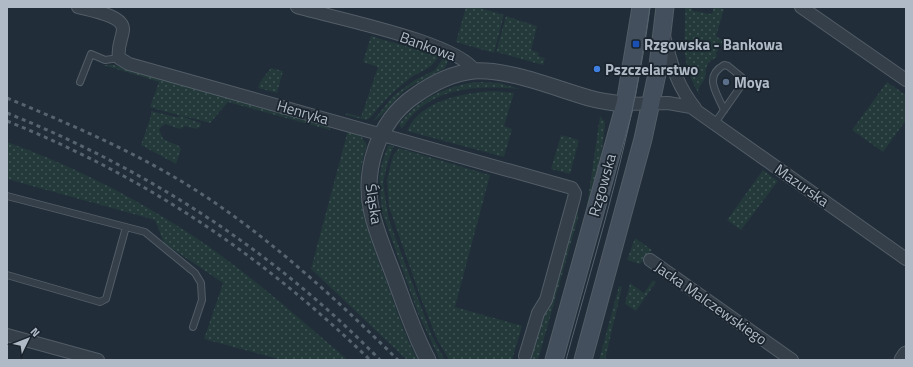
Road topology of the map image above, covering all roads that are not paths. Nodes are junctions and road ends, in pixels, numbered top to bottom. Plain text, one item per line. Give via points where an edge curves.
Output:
1 (78, 7) edge
2 (297, 7) edge
3 (641, 7) edge
4 (665, 7) edge
5 (801, 7) edge
6 (662, 32) junction
7 (119, 58) junction
8 (475, 71) junction
9 (905, 78) edge
10 (80, 82) dead end
11 (651, 102) junction
12 (625, 104) junction
13 (724, 110) junction
14 (697, 111) junction
15 (715, 123) junction
16 (381, 134) junction
17 (7, 196) edge
18 (126, 227) junction
19 (906, 259) edge
20 (650, 260) dead end
21 (7, 275) edge
22 (194, 327) dead end
23 (7, 334) edge
24 (906, 354) edge
25 (525, 356) dead end
26 (98, 360) edge
27 (428, 360) edge
28 (554, 360) edge
29 (583, 360) edge
30 (792, 360) edge
31 (902, 360) edge

1 - 7 street via 113,17 121,23 123,27 118,48
2 - 8 street, Bankowa via 435,45 468,62
3 - 12 main road, Rzgowska
4 - 6 main road, Rzgowska
5 - 9 street
6 - 11 main road, Rzgowska
6 - 14 street, Mazurska via 678,83
7 - 10 lane via 105,60 91,54
7 - 16 street, Henryka via 129,64
8 - 12 street via 502,74 592,99
8 - 16 street, Śląska via 449,77 417,94 396,113
11 - 12 street, Mazurska
11 - 14 street, Mazurska via 684,105
11 - 29 main road, Rzgowska
12 - 28 main road, Rzgowska
13 - 13 lane via 744,79 724,65 712,77 712,84
13 - 15 lane
14 - 15 street, Mazurska
15 - 19 street, Mazurska
16 - 25 street, Henryka via 568,186 574,190 546,300 538,313
16 - 27 street, Śląska via 370,171 369,196 372,213 410,322
17 - 18 lane
18 - 21 lane via 106,299 100,302
18 - 22 lane via 146,232 195,273 201,283 202,300
20 - 30 street, Jacka Malczewskiego
23 - 26 street
24 - 31 street

